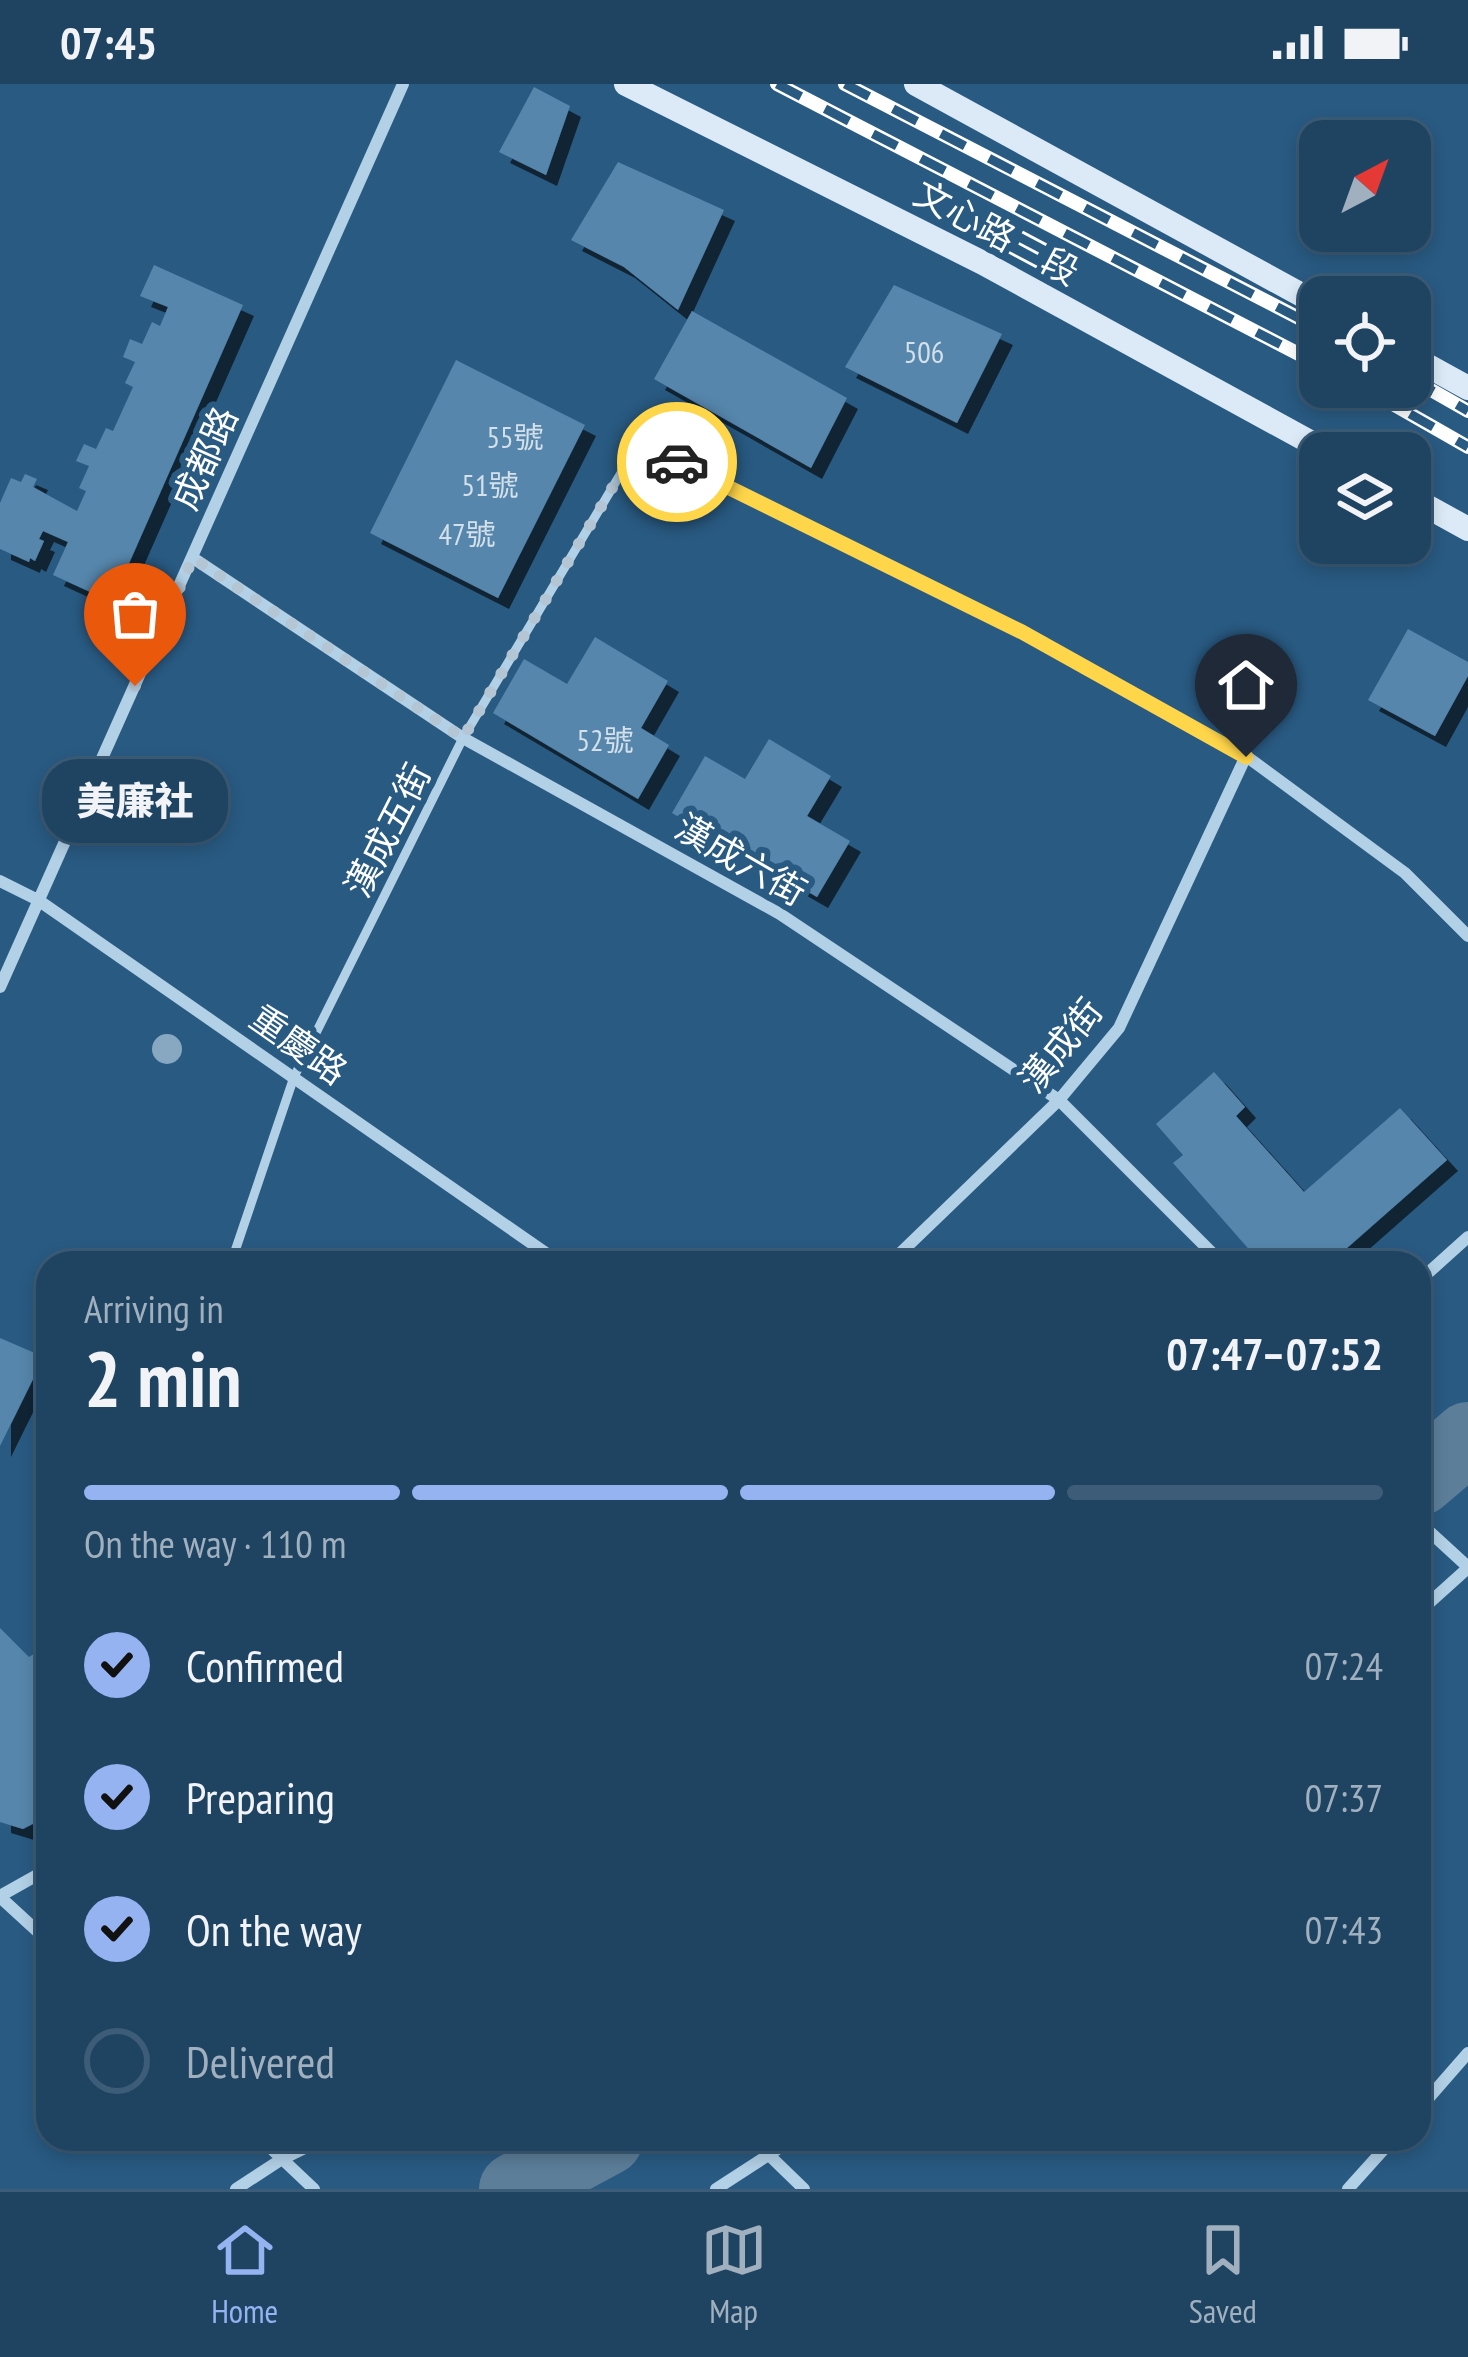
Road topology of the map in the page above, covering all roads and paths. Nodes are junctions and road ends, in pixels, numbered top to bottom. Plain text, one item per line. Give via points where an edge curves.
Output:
1 (403, 84) edge
2 (626, 84) edge
3 (916, 84) edge
4 (1299, 294) edge
5 (1431, 368) edge
6 (1468, 388) edge
7 (1299, 436) edge
8 (639, 443) joint
9 (1431, 509) edge
10 (1468, 529) edge
11 (193, 558) junction
12 (463, 738) junction
13 (1246, 757) junction
14 (0, 881) edge
15 (38, 900) junction
16 (1468, 936) edge
17 (0, 987) edge
18 (294, 1077) junction
19 (1059, 1100) junction
20 (1468, 1237) edge
21 (235, 1251) edge
22 (543, 1251) edge
23 (902, 1251) edge
24 (1210, 1251) edge
25 (1431, 1270) edge
26 (1431, 1534) edge
27 (1468, 1568) edge
28 (1431, 1601) edge
29 (36, 1876) edge
30 (0, 1896) edge
31 (36, 1930) edge
32 (1468, 2053) edge
33 (1431, 2095) edge
34 (274, 2151) edge
35 (298, 2151) edge
36 (777, 2151) edge
37 (1382, 2151) edge
38 (770, 2156) junction
39 (282, 2159) junction
40 (236, 2189) edge
41 (314, 2189) edge
42 (716, 2189) edge
43 (805, 2189) edge
44 (1348, 2189) edge

1 - 11 street, 成都路
2 - 7 main road, 文心路三段 via 983,263
3 - 4 main road
5 - 6 main road
8 - 12 lane, 漢成五街
8 - 13 street via 1022,632
9 - 10 main road
11 - 12 street, 漢成六街
11 - 15 street, 成都路
12 - 18 lane, 漢成五街
12 - 19 street, 漢成六街 via 780,914
13 - 16 street via 1406,873
13 - 19 street, 漢成街 via 1119,1028
14 - 15 street, 重慶路
15 - 17 street, 成都路
15 - 18 street, 重慶路
18 - 21 lane, 漢成五街
18 - 22 street, 重慶路
19 - 23 street, 漢成街
19 - 24 street, 漢成六街
20 - 25 street
26 - 27 street
27 - 28 street
29 - 30 street
30 - 31 street
32 - 33 street
34 - 39 street
35 - 39 street
36 - 38 street
37 - 44 street
38 - 42 street
38 - 43 street
39 - 40 street
39 - 41 street

